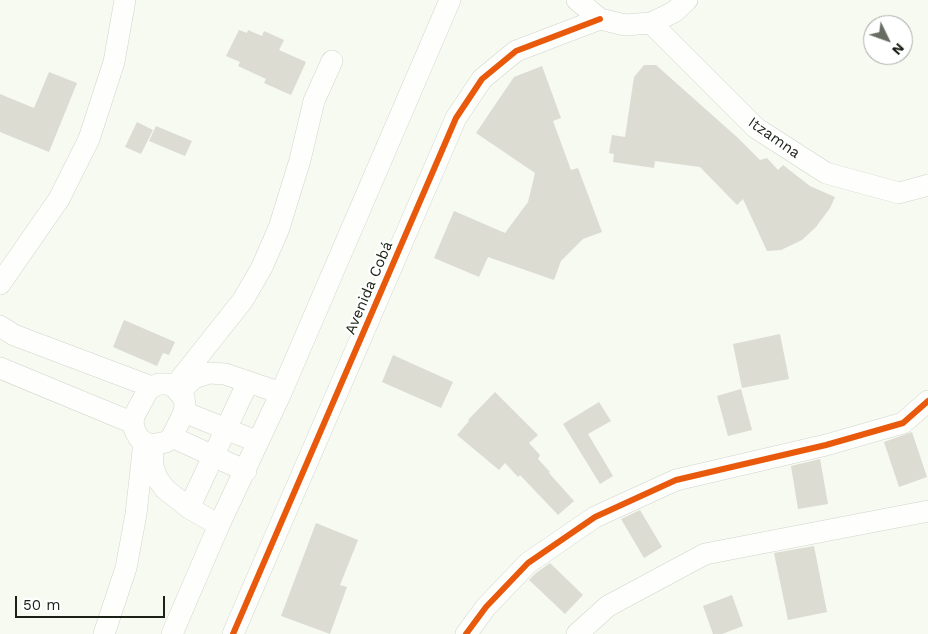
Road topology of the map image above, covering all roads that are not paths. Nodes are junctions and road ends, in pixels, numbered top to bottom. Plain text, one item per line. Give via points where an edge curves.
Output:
1 (125, 0) edge
2 (450, 0) edge
3 (577, 0) edge
4 (687, 0) edge
5 (600, 19) junction
6 (651, 23) junction
7 (332, 61) dead end
8 (928, 185) edge
9 (0, 284) edge
10 (0, 326) edge
11 (0, 368) edge
12 (248, 382) junction
13 (152, 387) junction
14 (177, 389) junction
15 (281, 393) junction
16 (928, 401) edge
17 (184, 412) junction
18 (133, 424) junction
19 (226, 429) junction
20 (172, 436) junction
21 (258, 442) junction
22 (148, 443) junction
23 (213, 456) junction
24 (246, 471) junction
25 (189, 508) junction
26 (928, 511) edge
27 (219, 525) junction
28 (104, 634) edge
29 (172, 634) edge
30 (233, 634) edge
31 (466, 634) edge
32 (577, 634) edge

1 - 9 street via 114,62 89,139 59,199
2 - 15 street
3 - 5 street
4 - 6 street via 674,12
5 - 6 street via 626,25
5 - 30 street, Avenida Cobá via 516,51 482,79 456,118
6 - 8 street, Itzamna via 756,128 826,172 899,194
7 - 14 street via 314,101 279,228 262,267 243,300
10 - 13 street via 14,335
11 - 18 street
12 - 14 street via 209,372
12 - 15 street
12 - 19 street
13 - 14 street via 167,384
13 - 18 street via 134,416
14 - 17 street via 184,398
15 - 21 street
16 - 31 street via 903,423 826,445 676,480 595,517 528,563 486,607
17 - 19 street
17 - 20 street
18 - 22 street via 135,431
19 - 21 street
19 - 23 street
20 - 22 street via 166,442
20 - 23 street
21 - 24 street
22 - 25 street via 157,478 165,489
22 - 28 street via 126,568
23 - 24 street
23 - 25 street
24 - 27 street
25 - 27 street
26 - 32 street via 705,554 608,606
27 - 29 street

